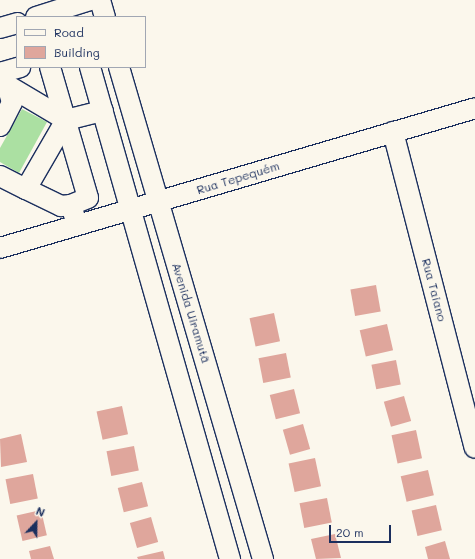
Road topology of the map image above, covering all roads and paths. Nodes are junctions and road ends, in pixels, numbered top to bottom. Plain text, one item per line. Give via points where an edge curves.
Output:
1 (100, 0) edge
2 (77, 6) edge
3 (40, 16) edge
4 (105, 16) edge
5 (17, 68) edge
6 (50, 68) edge
7 (90, 68) edge
8 (119, 68) edge
9 (7, 85) junction
10 (475, 108) edge
11 (103, 111) junction
12 (66, 120) junction
13 (0, 126) edge
14 (393, 132) junction
15 (0, 176) edge
16 (26, 189) junction
17 (158, 202) junction
18 (71, 205) junction
19 (131, 209) junction
20 (77, 225) junction
21 (0, 248) edge
22 (475, 448) edge
23 (230, 559) edge
24 (263, 559) edge

1 - 4 street
2 - 3 street
5 - 9 street via 3,72
6 - 12 street
7 - 11 street
8 - 17 street, Avenida Uiramutã
9 - 12 street
9 - 13 street via 12,102
10 - 14 street, Rua Tepequém
11 - 12 street
11 - 19 street
12 - 16 street
12 - 18 street via 88,198
14 - 17 street, Rua Tepequém
14 - 22 street, Rua Taiano
15 - 16 street
16 - 18 street via 61,206
17 - 19 street, Rua Tepequém
17 - 24 street, Avenida Uiramutã
18 - 20 street
19 - 20 street, Rua Tepequém
19 - 23 street
20 - 21 street, Rua Tepequém

